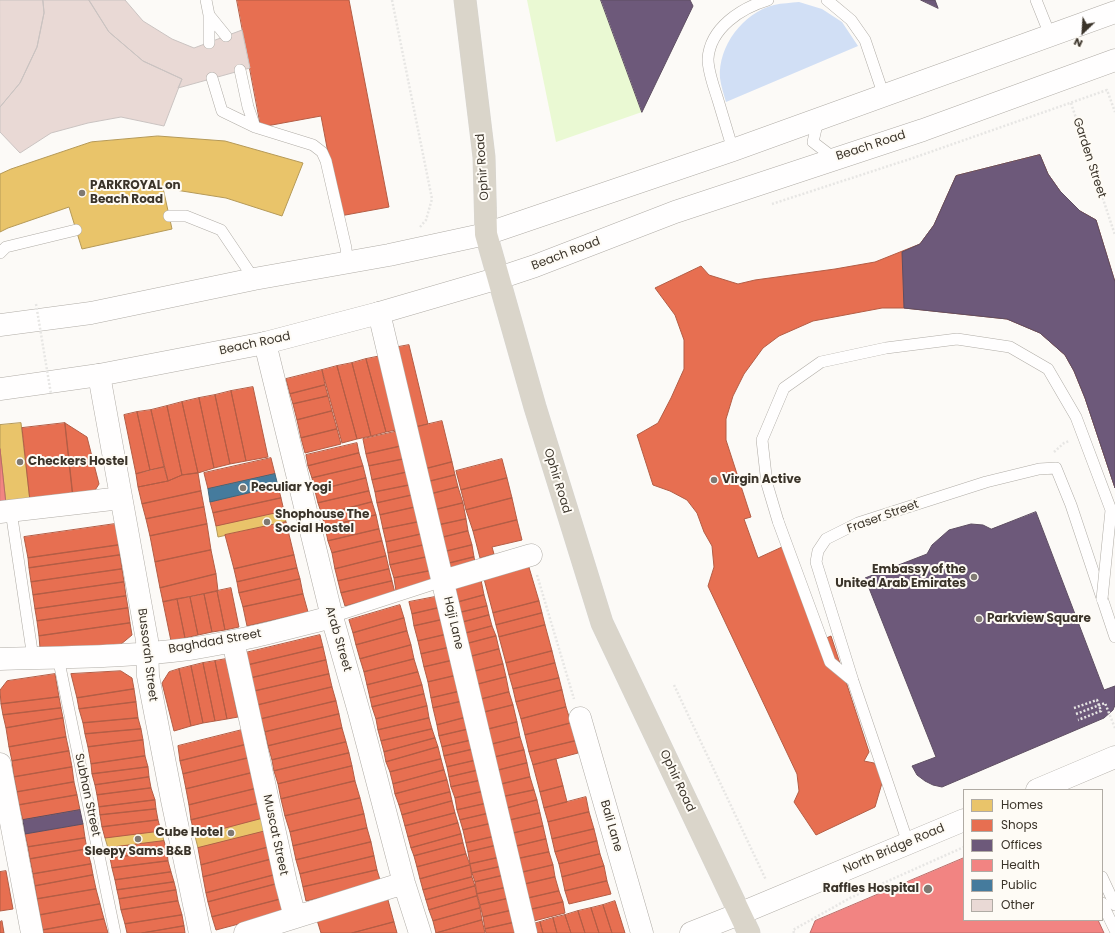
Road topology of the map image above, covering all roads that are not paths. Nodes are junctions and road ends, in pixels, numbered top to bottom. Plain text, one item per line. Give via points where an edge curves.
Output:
1 (206, 0) edge
2 (768, 0) edge
3 (827, 0) edge
4 (1036, 0) edge
5 (465, 6) edge
6 (1115, 12) edge
7 (209, 15) junction
8 (1050, 35) junction
9 (226, 36) dead end
10 (209, 43) dead end
11 (1115, 60) edge
12 (240, 70) dead end
13 (212, 78) dead end
14 (884, 96) junction
15 (818, 120) junction
16 (255, 127) junction
17 (733, 150) junction
18 (834, 158) junction
19 (169, 216) dead end
20 (76, 230) dead end
21 (486, 234) junction
22 (0, 253) edge
23 (347, 263) junction
24 (499, 278) junction
25 (254, 279) junction
26 (379, 313) junction
27 (0, 325) edge
28 (265, 343) junction
29 (99, 375) junction
30 (0, 389) edge
31 (121, 498) junction
32 (6, 512) edge
33 (531, 555) road end
34 (443, 581) junction
35 (1102, 599) junction
36 (332, 617) junction
37 (1115, 637) edge
38 (233, 641) junction
39 (148, 653) junction
40 (58, 657) junction
41 (33, 658) junction
42 (0, 659) edge
43 (852, 681) junction
44 (580, 718) road end
45 (1115, 757) edge
46 (0, 764) edge
47 (1052, 787) edge
48 (963, 820) edge
49 (908, 844) junction
50 (1103, 879) edge
51 (404, 883) junction
52 (1115, 905) edge
53 (1103, 906) edge
54 (295, 917) junction
55 (744, 924) edge
56 (1112, 928) edge
57 (32, 933) edge
58 (115, 933) edge
59 (200, 933) edge
60 (245, 933) edge
61 (420, 933) edge
62 (526, 933) edge
63 (642, 933) edge
64 (691, 933) edge

1 - 7 lane
2 - 17 lane via 752,5 721,27 708,59
3 - 14 lane via 851,20 865,40
4 - 8 lane
5 - 21 highway, Ophir Road via 484,157
6 - 8 street
7 - 9 lane
7 - 10 lane
8 - 14 street
11 - 18 street, Beach Road via 923,130
12 - 16 lane
13 - 16 lane via 222,111
14 - 15 street
15 - 17 street
15 - 18 lane via 813,142
16 - 23 lane via 313,145 322,152
17 - 21 street
18 - 24 street, Beach Road via 675,212
19 - 25 lane via 186,216 221,230
20 - 22 lane via 6,247
21 - 23 street
21 - 24 highway, Ophir Road
23 - 25 street
24 - 26 street, Beach Road
24 - 55 highway, Ophir Road via 535,407 602,623
25 - 27 street via 91,312
26 - 28 street, Beach Road
26 - 34 street, Haji Lane
28 - 29 street, Beach Road
28 - 36 street, Arab Street
29 - 30 street, Beach Road
29 - 31 street, Bussorah Street
31 - 32 street
31 - 39 street, Bussorah Street
32 - 41 lane
33 - 34 street
34 - 36 lane
34 - 62 street, Haji Lane
35 - 37 lane, Fraser Street
35 - 43 lane, Fraser Street via 1056,468 1039,469 986,482 858,523 826,539 818,551 816,562
35 - 43 lane, bridge via 1111,510 1076,418 1048,369 1010,347 957,339 886,348 821,362 784,388 762,440 767,484 778,521 830,662
36 - 38 street, Baghdad Street
36 - 51 street, Arab Street
38 - 39 street, Baghdad Street
38 - 54 street, Muscat Street
39 - 40 street, Baghdad Street
39 - 59 street, Bussorah Street via 148,676
40 - 41 street, Baghdad Street
40 - 58 lane, Subhan Street
41 - 42 street, Baghdad Street
43 - 49 lane, Fraser Street
44 - 63 street, Bali Lane
45 - 47 street
46 - 57 street
48 - 49 street, North Bridge Road
49 - 55 street, North Bridge Road
50 - 52 lane
51 - 54 street
51 - 61 street, Arab Street
53 - 56 lane
54 - 60 street
55 - 64 street, North Bridge Road

